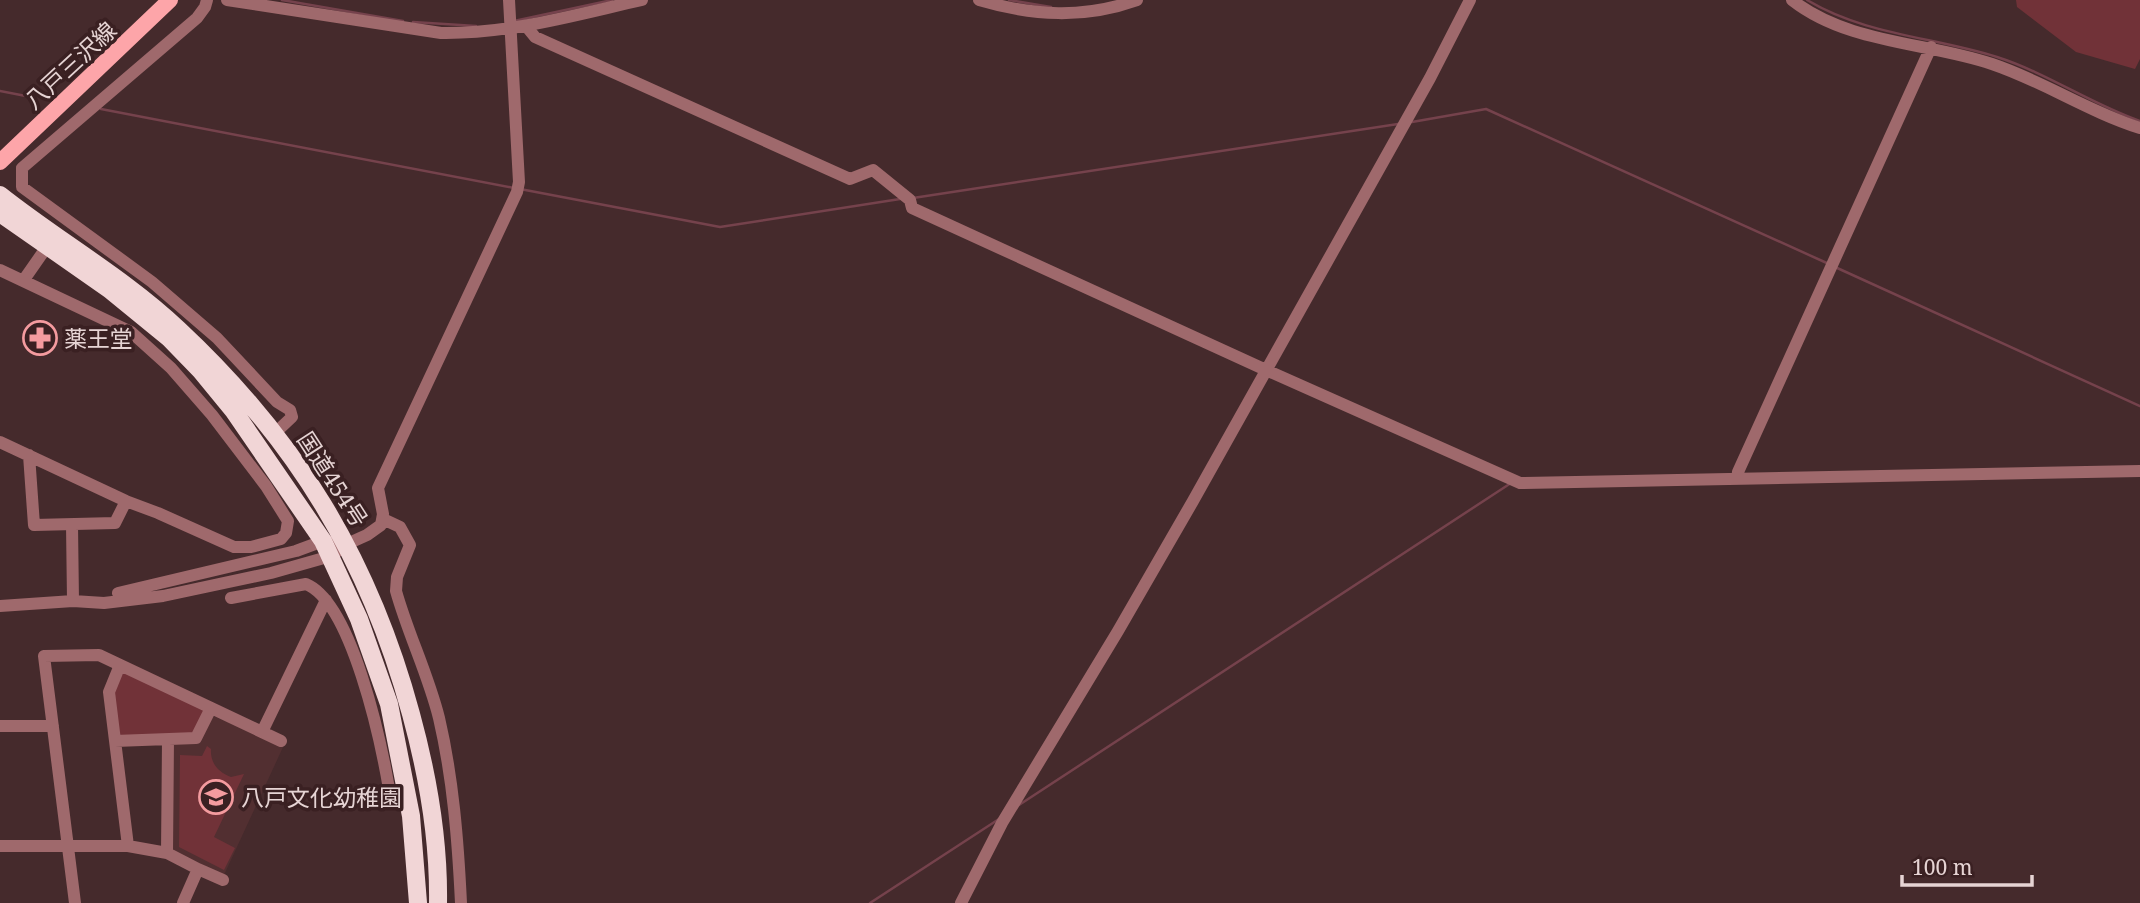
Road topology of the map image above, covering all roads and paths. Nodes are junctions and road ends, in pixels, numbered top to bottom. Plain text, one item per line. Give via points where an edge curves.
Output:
1 (170, 0) edge
2 (206, 0) edge
3 (227, 0) edge
4 (509, 0) edge
5 (642, 0) edge
6 (979, 0) edge
7 (1137, 0) edge
8 (1470, 0) edge
9 (1792, 0) edge
10 (263, 4) edge
11 (519, 27) junction
12 (1931, 47) junction
13 (2140, 128) edge
14 (0, 162) edge
15 (0, 195) edge
16 (0, 214) edge
17 (46, 248) junction
18 (0, 270) edge
19 (23, 281) junction
20 (1266, 370) junction
21 (274, 433) junction
22 (0, 442) edge
23 (29, 455) junction
24 (2140, 471) edge
25 (1737, 479) junction
26 (126, 501) junction
27 (383, 519) junction
28 (72, 525) junction
29 (347, 544) junction
30 (327, 549) junction
31 (230, 598) dead end
32 (326, 600) junction
33 (73, 601) junction
34 (0, 606) edge
35 (120, 665) junction
36 (211, 708) junction
37 (0, 726) edge
38 (53, 726) junction
39 (262, 732) junction
40 (168, 740) junction
41 (115, 741) junction
42 (281, 741) dead end
43 (389, 789) dead end
44 (0, 846) edge
45 (68, 846) junction
46 (128, 846) junction
47 (167, 853) junction
48 (198, 869) junction
49 (223, 880) dead end
50 (75, 903) edge
51 (183, 903) edge
52 (418, 903) edge
53 (438, 903) edge
54 (461, 903) edge
55 (961, 903) edge

1 - 14 main road, 八戸三沢線
2 - 21 street via 197,18 22,168 22,187 152,282 290,410 292,417
3 - 10 street
4 - 11 street
5 - 11 street
6 - 7 street via 1065,15 1113,9
8 - 20 street
9 - 12 street via 1860,33
10 - 11 street via 441,33
11 - 20 street via 850,179 873,170 910,200 912,208
11 - 27 street via 517,192 378,488
12 - 13 street via 1991,63
12 - 25 street
15 - 21 highway, 国道454号 via 176,327
16 - 17 highway, 国道454号
17 - 19 street
17 - 30 highway, 国道454号 via 138,312 201,371 259,446
18 - 19 street
19 - 26 street via 131,332 212,415 288,521 281,538 234,547
20 - 25 street via 1519,484
20 - 55 street via 1118,631 1002,823
21 - 29 highway, 国道454号
22 - 23 street
23 - 26 street
23 - 28 street via 33,525
24 - 25 street
26 - 28 street via 115,523
27 - 29 street via 376,530
27 - 54 street via 400,527 410,545 396,591 446,751
28 - 33 street
29 - 30 street
29 - 53 highway, 国道454号 via 396,661 419,741 432,807
30 - 33 street via 271,573 163,596 104,603
30 - 52 highway, 国道454号 via 359,619 389,704 411,816
31 - 32 street via 306,584
32 - 39 street
32 - 43 street via 365,687
33 - 34 street
35 - 36 street
35 - 38 street via 99,655 44,656
35 - 41 street via 109,692
36 - 39 street
36 - 40 street via 196,738
37 - 38 street
38 - 45 street
39 - 42 street
40 - 41 street
40 - 47 street
41 - 46 street
44 - 45 street
45 - 46 street
45 - 50 street
46 - 47 street
47 - 48 street
48 - 49 street
48 - 51 street

